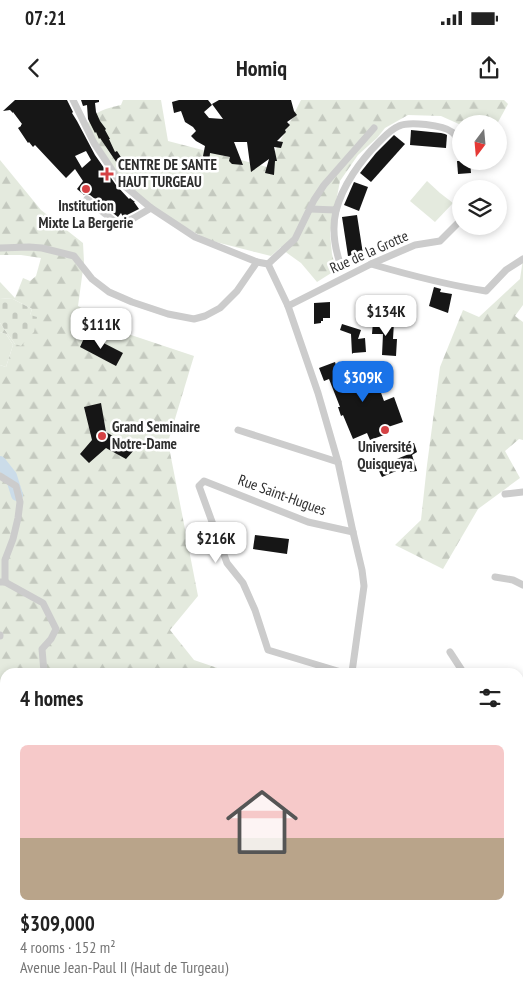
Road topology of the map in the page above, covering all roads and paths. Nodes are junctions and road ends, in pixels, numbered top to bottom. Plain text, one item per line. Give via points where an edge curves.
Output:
1 (73, 100) edge
2 (374, 128) dead end
3 (452, 132) edge
4 (87, 199) dead end
5 (151, 208) junction
6 (310, 209) junction
7 (336, 210) junction
8 (452, 229) edge
9 (0, 248) edge
10 (523, 259) edge
11 (339, 260) dead end
12 (257, 262) junction
13 (268, 264) junction
14 (371, 264) junction
15 (288, 306) junction
16 (238, 430) dead end
17 (338, 462) junction
18 (0, 476) edge
19 (523, 492) edge
20 (505, 494) dead end
21 (352, 532) junction
22 (495, 577) dead end
23 (2, 582) edge
24 (523, 585) edge
25 (450, 652) dead end
26 (44, 668) edge
27 (328, 668) edge
28 (353, 668) edge
29 (460, 668) edge

1 - 5 street via 94,143 120,182
2 - 6 street via 324,185
3 - 7 street via 422,124 401,124 392,129 355,170
4 - 5 street via 121,224
5 - 12 street via 195,237
6 - 7 street
6 - 13 street via 295,239
7 - 11 street via 334,238
8 - 14 street, Rue de la Grotte via 440,241 415,246
9 - 12 street via 42,248 74,256 92,279 109,292 168,314 194,319 220,308 237,291
10 - 14 street via 506,270 486,291
12 - 13 street
13 - 15 street
14 - 15 street, Rue de la Grotte
15 - 17 street
16 - 17 street
17 - 21 street
18 - 23 street via 16,486 20,502
19 - 20 street
21 - 27 street, Rue Saint-Hugues via 308,522 204,481 199,486 227,563 242,583 255,610 268,650
21 - 28 street via 364,586
22 - 24 street
23 - 26 street via 43,602 56,629 42,649
25 - 29 street

